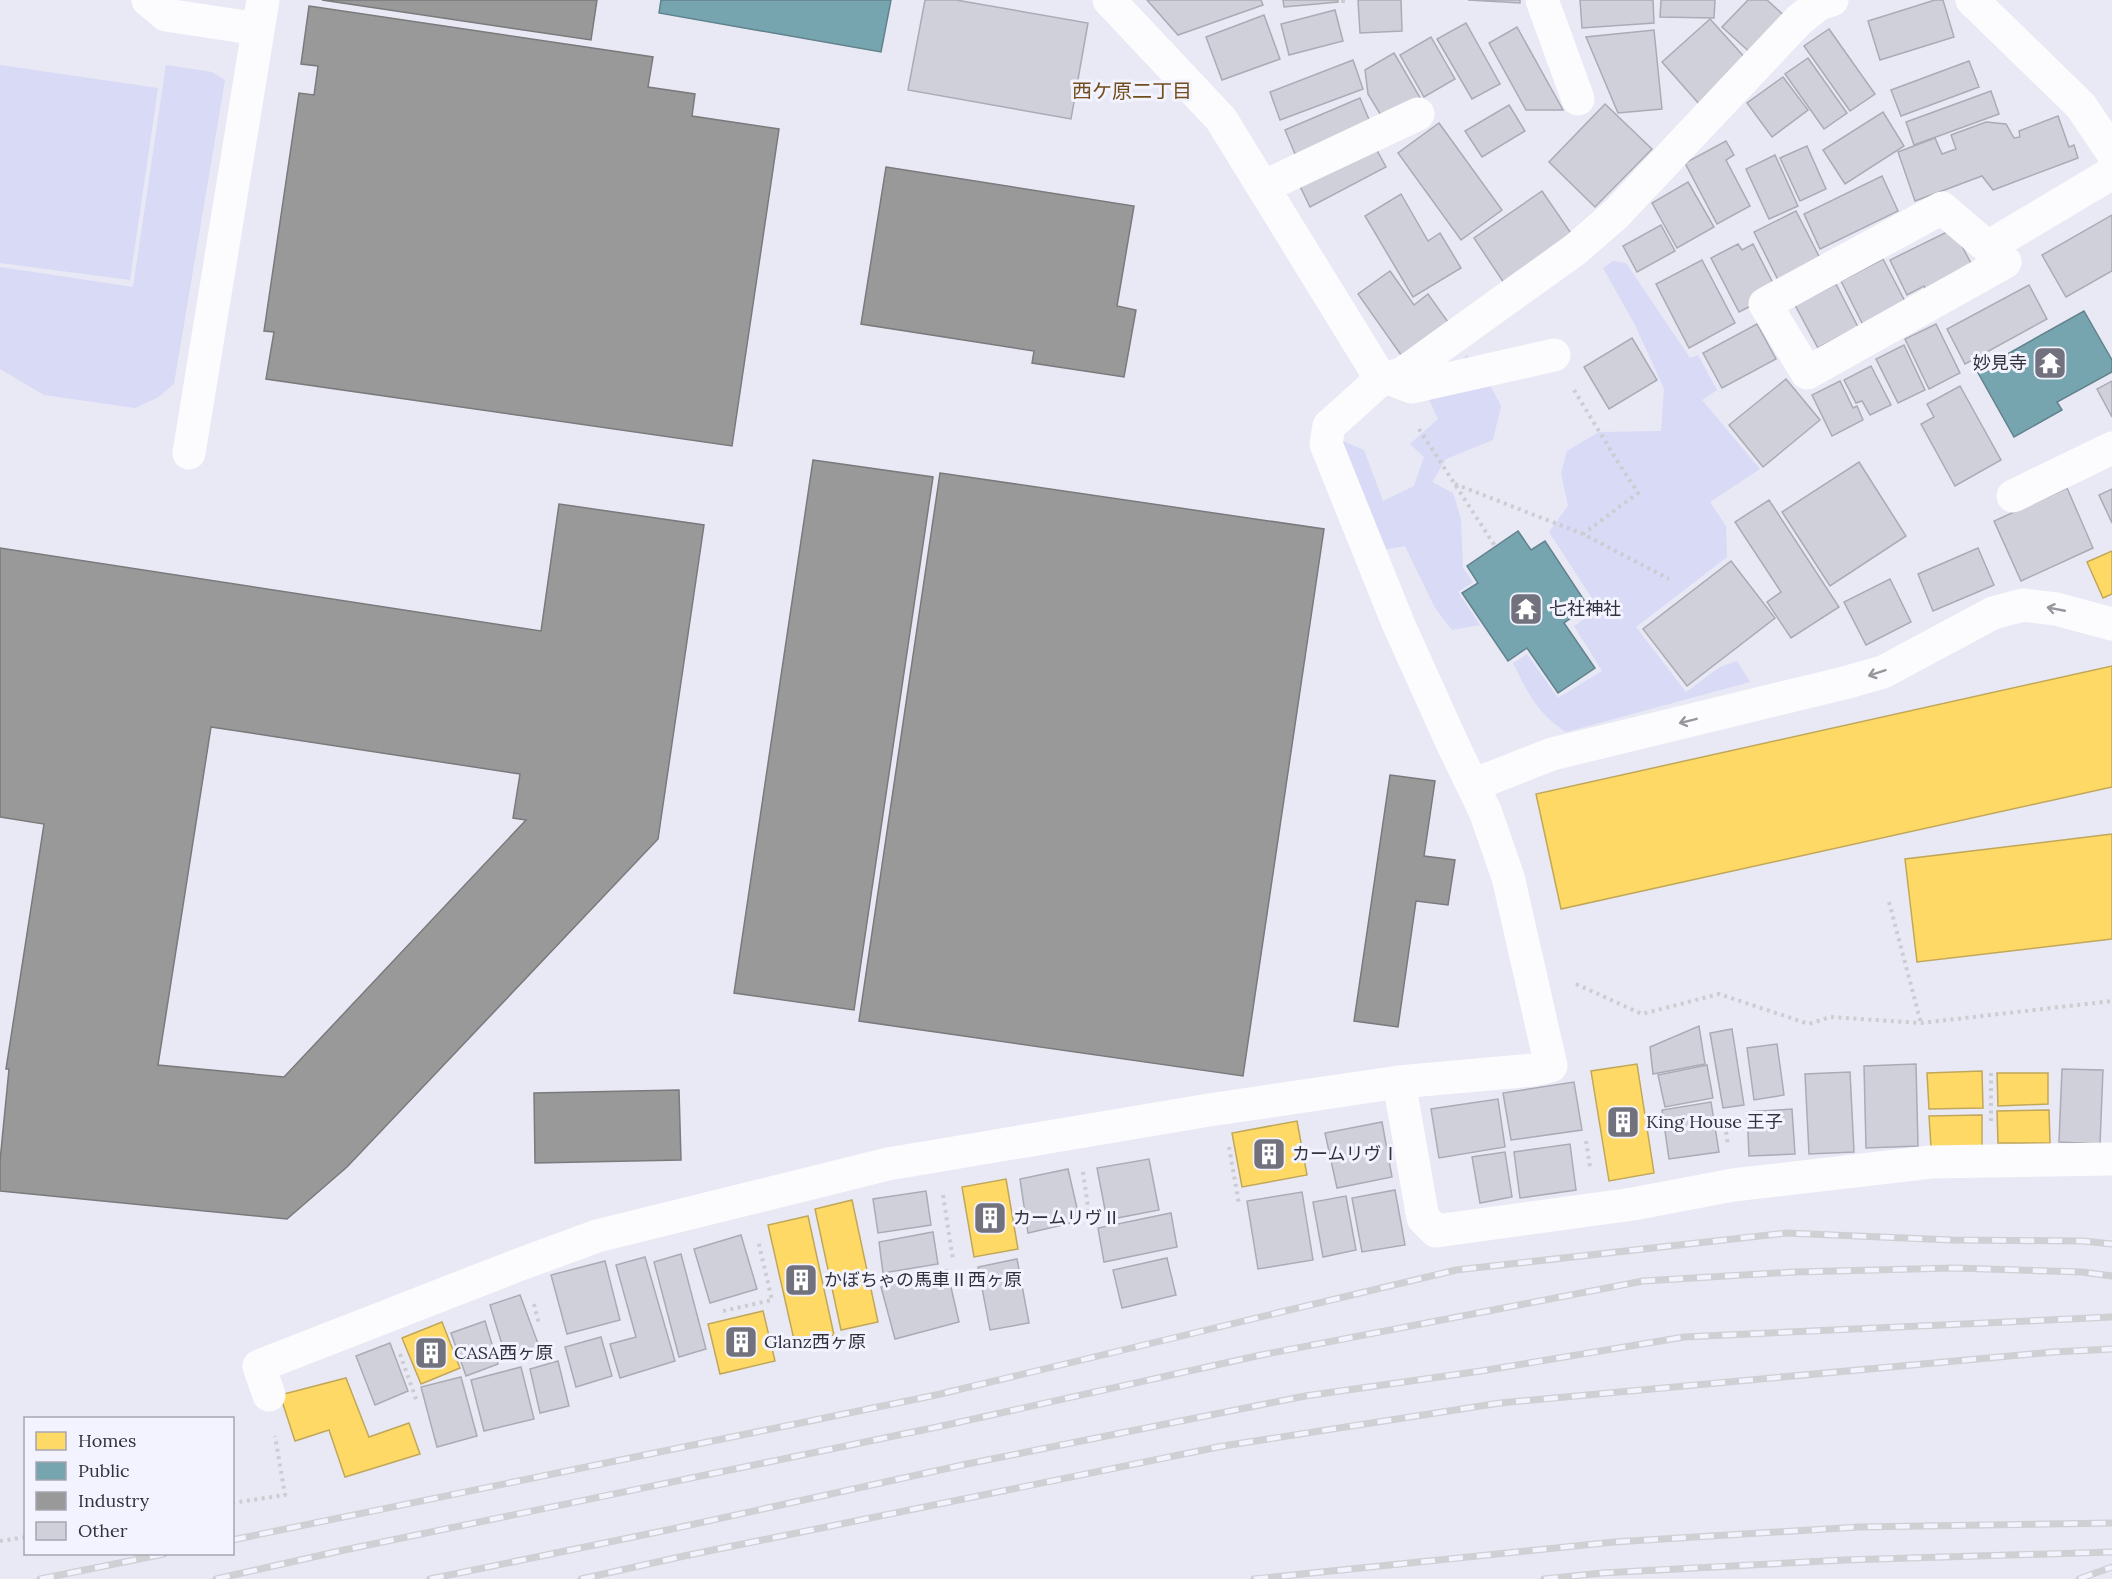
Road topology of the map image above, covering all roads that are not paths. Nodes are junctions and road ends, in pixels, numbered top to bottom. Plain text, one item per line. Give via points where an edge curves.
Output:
1 (148, 0) edge
2 (1109, 0) edge
3 (1542, 0) edge
4 (1832, 0) edge
5 (1972, 0) edge
6 (261, 14) edge
7 (1578, 99) dead end
8 (1418, 114) dead end
9 (2112, 152) edge
10 (2112, 173) edge
11 (1263, 187) junction
12 (1988, 247) junction
13 (1554, 355) road end
14 (1384, 378) junction
15 (2112, 448) edge
16 (189, 453) dead end
17 (2013, 496) dead end
18 (2112, 624) edge
19 (1473, 784) junction
20 (1399, 1082) junction
21 (2112, 1159) edge
22 (269, 1395) dead end

1 - 6 street via 166,15
2 - 11 street via 1221,119
3 - 7 street
4 - 14 street via 1819,4 1799,20 1616,214 1576,249 1402,374
5 - 9 street via 2081,106
6 - 16 street
8 - 11 street
10 - 12 street
11 - 14 street
12 - 12 street via 1942,208 1765,304 1807,373 2005,262
13 - 14 street via 1412,387
14 - 19 street via 1329,426 1326,444 1398,623
15 - 17 street
18 -> 19 street via 2023,604 1993,614 1883,672 1552,754
19 - 20 street via 1508,877 1551,1066
20 - 21 street via 1423,1218 1436,1231 1633,1204 1733,1185 1931,1162
20 - 22 street via 888,1164 597,1236 259,1366

